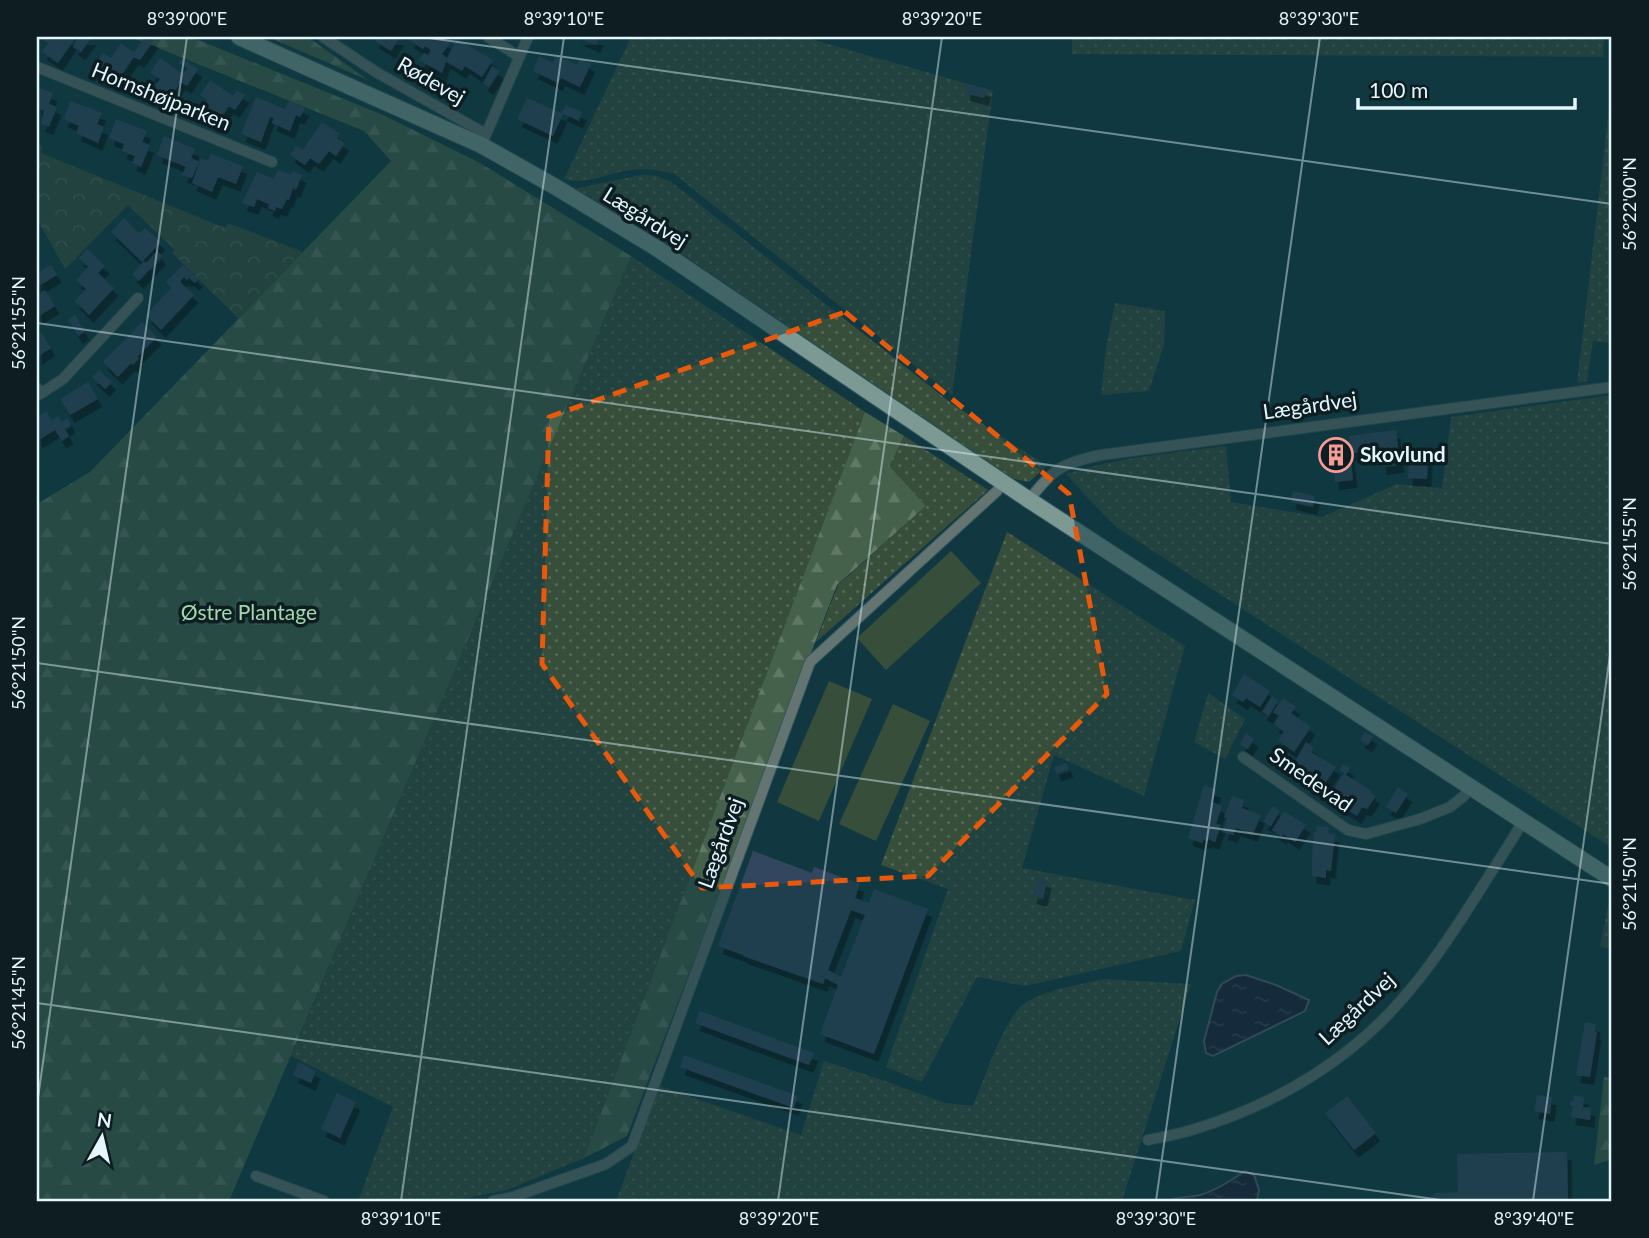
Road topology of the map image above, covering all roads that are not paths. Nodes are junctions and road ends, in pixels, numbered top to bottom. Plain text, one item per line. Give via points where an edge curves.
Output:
1 (239, 37) edge
2 (323, 37) edge
3 (488, 37) edge
4 (528, 37) edge
5 (518, 56) junction
6 (37, 67) edge
7 (483, 140) junction
8 (272, 162) dead end
9 (138, 298) dead end
10 (1612, 387) edge
11 (37, 388) edge
12 (1003, 482) junction
13 (1029, 500) junction
14 (1243, 757) dead end
15 (1470, 786) junction
16 (1523, 821) junction
17 (1612, 879) edge
18 (1148, 1140) dead end
19 (256, 1177) dead end
20 (324, 1201) edge
21 (493, 1201) edge

1 - 7 street, Lægårdvej
2 - 7 street, Rødevej
3 - 5 street
4 - 5 street
5 - 7 street
6 - 8 street, Hornshøjparken
7 - 12 street, Lægårdvej via 657,249
9 - 11 street via 63,379 40,394
10 - 13 street, Lægårdvej via 1101,455 1055,470
12 - 13 street, Lægårdvej
12 - 21 street, Lægårdvej via 810,662 632,1146 606,1164
13 - 15 street, Lægårdvej
14 - 15 street, Smedevad via 1348,830 1366,834 1450,807
15 - 16 street, Lægårdvej
16 - 17 street, Lægårdvej
16 - 18 street, Lægårdvej via 1423,974 1351,1049 1280,1094 1238,1114
19 - 20 street

